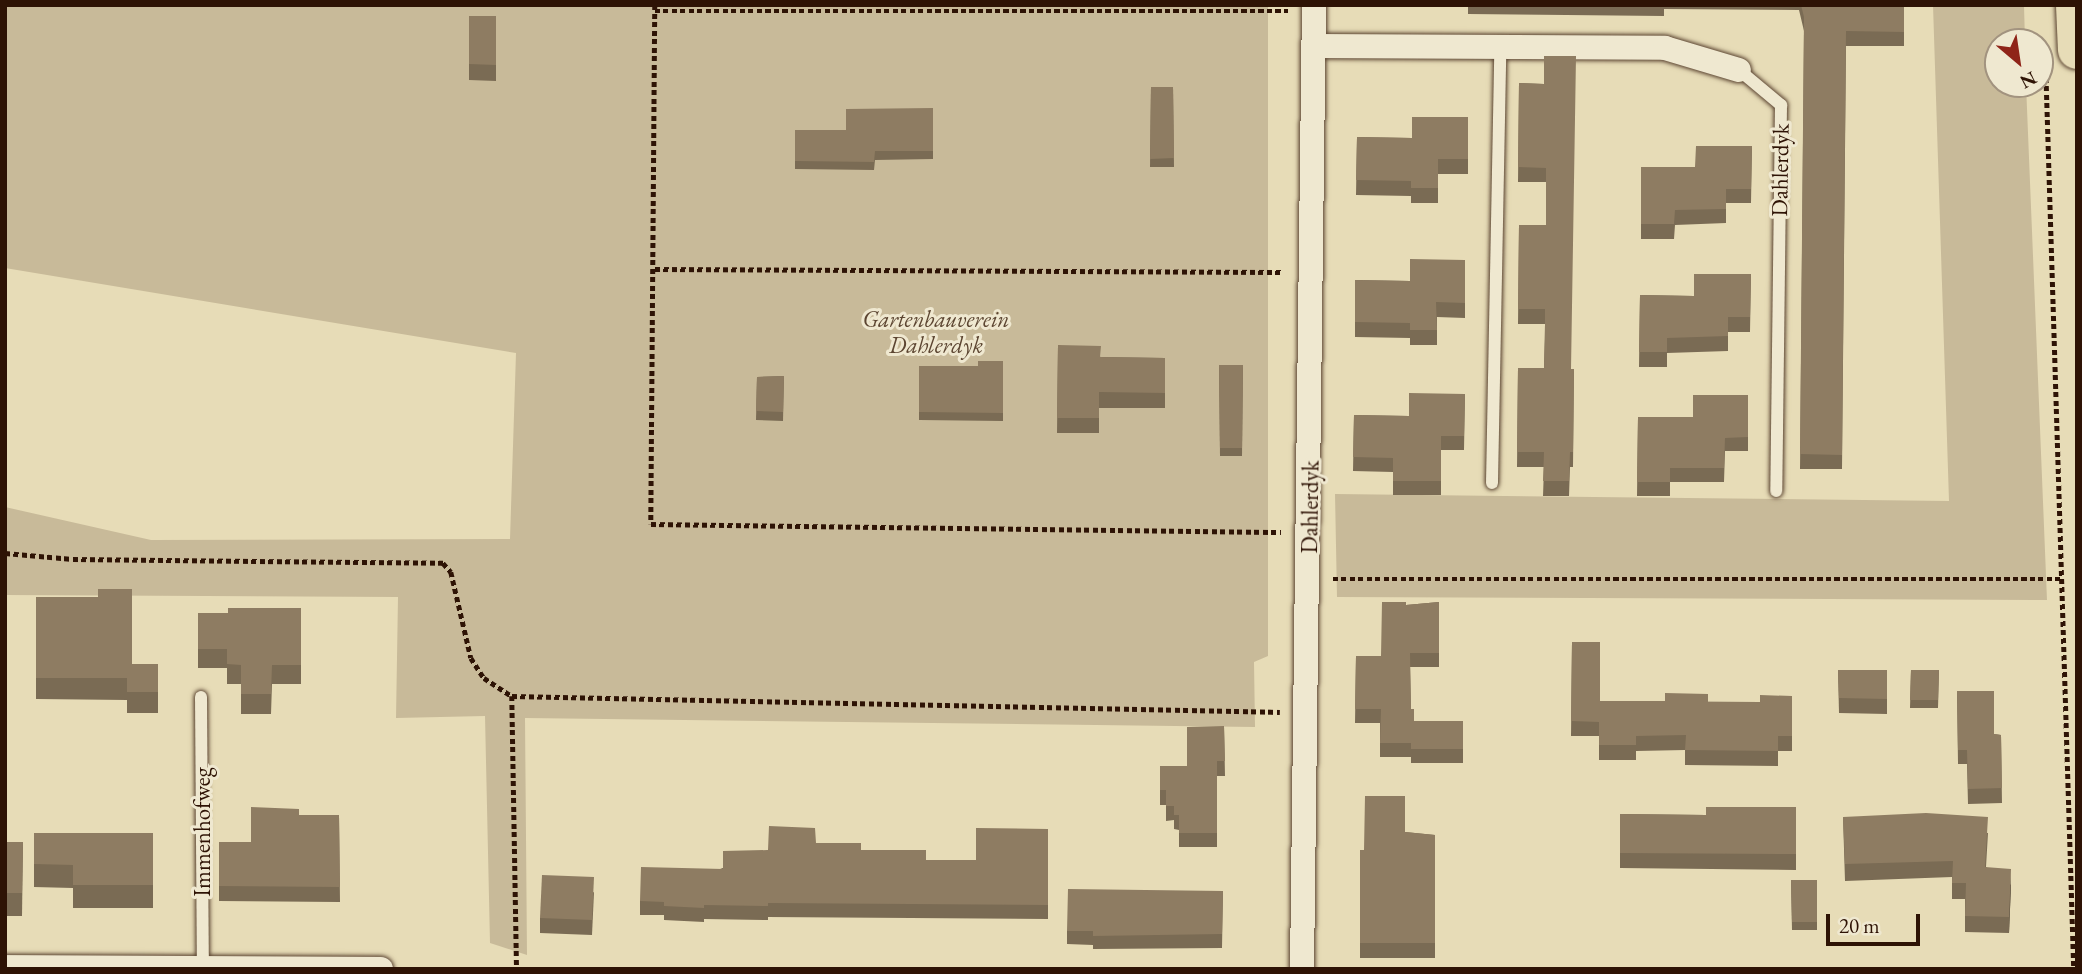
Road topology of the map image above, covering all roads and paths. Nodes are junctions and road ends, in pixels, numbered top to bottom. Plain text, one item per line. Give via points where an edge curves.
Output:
1 (2075, 5) edge
2 (655, 8) edge
3 (1314, 8) edge
4 (1314, 46) junction
5 (1500, 47) junction
6 (2061, 56) edge
7 (1739, 70) joint
8 (654, 269) junction
9 (1312, 273) junction
10 (1492, 483) dead end
11 (1776, 491) dead end
12 (1310, 533) junction
13 (5, 553) edge
14 (1309, 579) junction
15 (2063, 579) junction
16 (512, 696) junction
17 (201, 697) dead end
18 (1307, 712) junction
19 (5, 967) edge
20 (203, 968) edge
21 (348, 969) edge
22 (381, 969) edge
23 (517, 969) edge
24 (1302, 969) edge
25 (2074, 969) edge

1 - 6 main road
2 - 3 path
2 - 8 path
3 - 4 street, Dahlerdyk
4 - 5 street, Dahlerdyk
4 - 9 street, Dahlerdyk
5 - 7 street, Dahlerdyk via 1665,48
5 - 10 lane
6 - 15 path
7 - 11 lane, Dahlerdyk via 1781,105
8 - 9 path
8 - 12 path via 651,524
9 - 12 street, Dahlerdyk
12 - 14 street, Dahlerdyk
13 - 16 path via 73,559 443,563 451,572 471,658 484,678
14 - 15 path
14 - 18 street, Dahlerdyk
15 - 25 path
16 - 18 path
16 - 23 path
17 - 20 lane, Immenhofweg
18 - 24 street, Dahlerdyk
19 - 20 street
20 - 21 street
21 - 22 street

